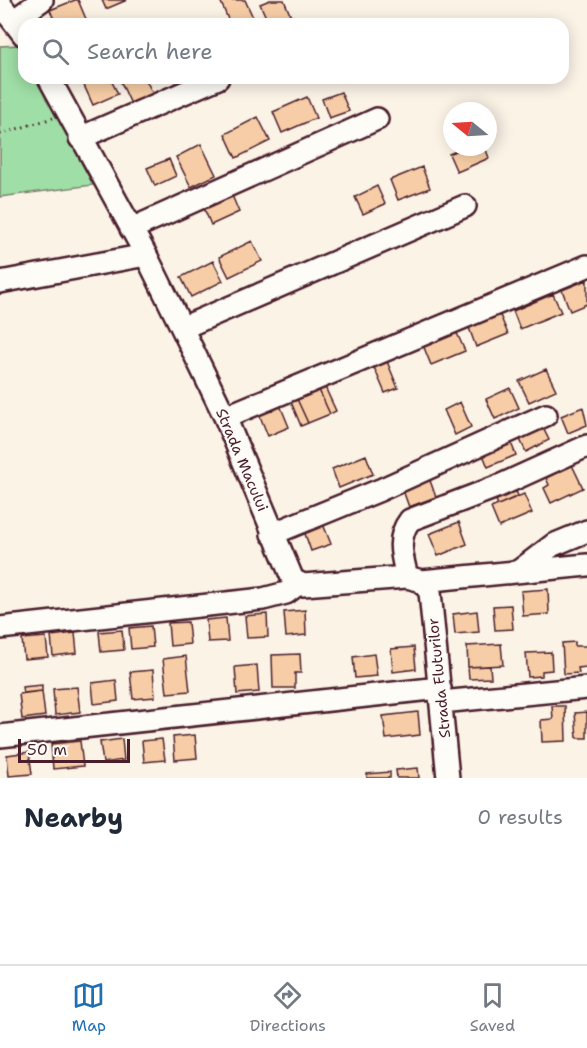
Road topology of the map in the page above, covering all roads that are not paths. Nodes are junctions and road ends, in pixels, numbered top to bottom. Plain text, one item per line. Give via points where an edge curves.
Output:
1 (42, 0) edge
2 (12, 20) edge
3 (52, 84) edge
4 (204, 84) edge
5 (377, 119) dead end
6 (80, 138) junction
7 (465, 206) dead end
8 (131, 229) junction
9 (146, 255) junction
10 (587, 266) edge
11 (0, 282) edge
12 (182, 328) junction
13 (546, 415) dead end
14 (225, 417) junction
15 (587, 446) edge
16 (587, 531) edge
17 (272, 534) junction
18 (587, 565) edge
19 (520, 570) junction
20 (415, 579) junction
21 (298, 584) junction
22 (0, 628) edge
23 (587, 688) edge
24 (441, 695) junction
25 (0, 736) edge
26 (448, 778) edge

1 - 2 street
3 - 6 street, Strada Macului
4 - 6 street
5 - 8 street
6 - 8 street, Strada Macului
7 - 12 street
8 - 9 street, Strada Macului
9 - 11 street
9 - 12 street, Strada Macului
10 - 14 street
12 - 14 street, Strada Macului
13 - 17 street
14 - 17 street, Strada Macului
15 - 20 street, Strada Fluturilor via 500,486 410,520 400,542
16 - 19 street via 553,545
17 - 21 street, Strada Macului via 288,573
18 - 19 street
19 - 20 street
20 - 21 street
20 - 24 street, Strada Fluturilor via 430,591
21 - 22 street via 286,593 263,598
23 - 24 street
24 - 25 street
24 - 26 street, Strada Fluturilor

